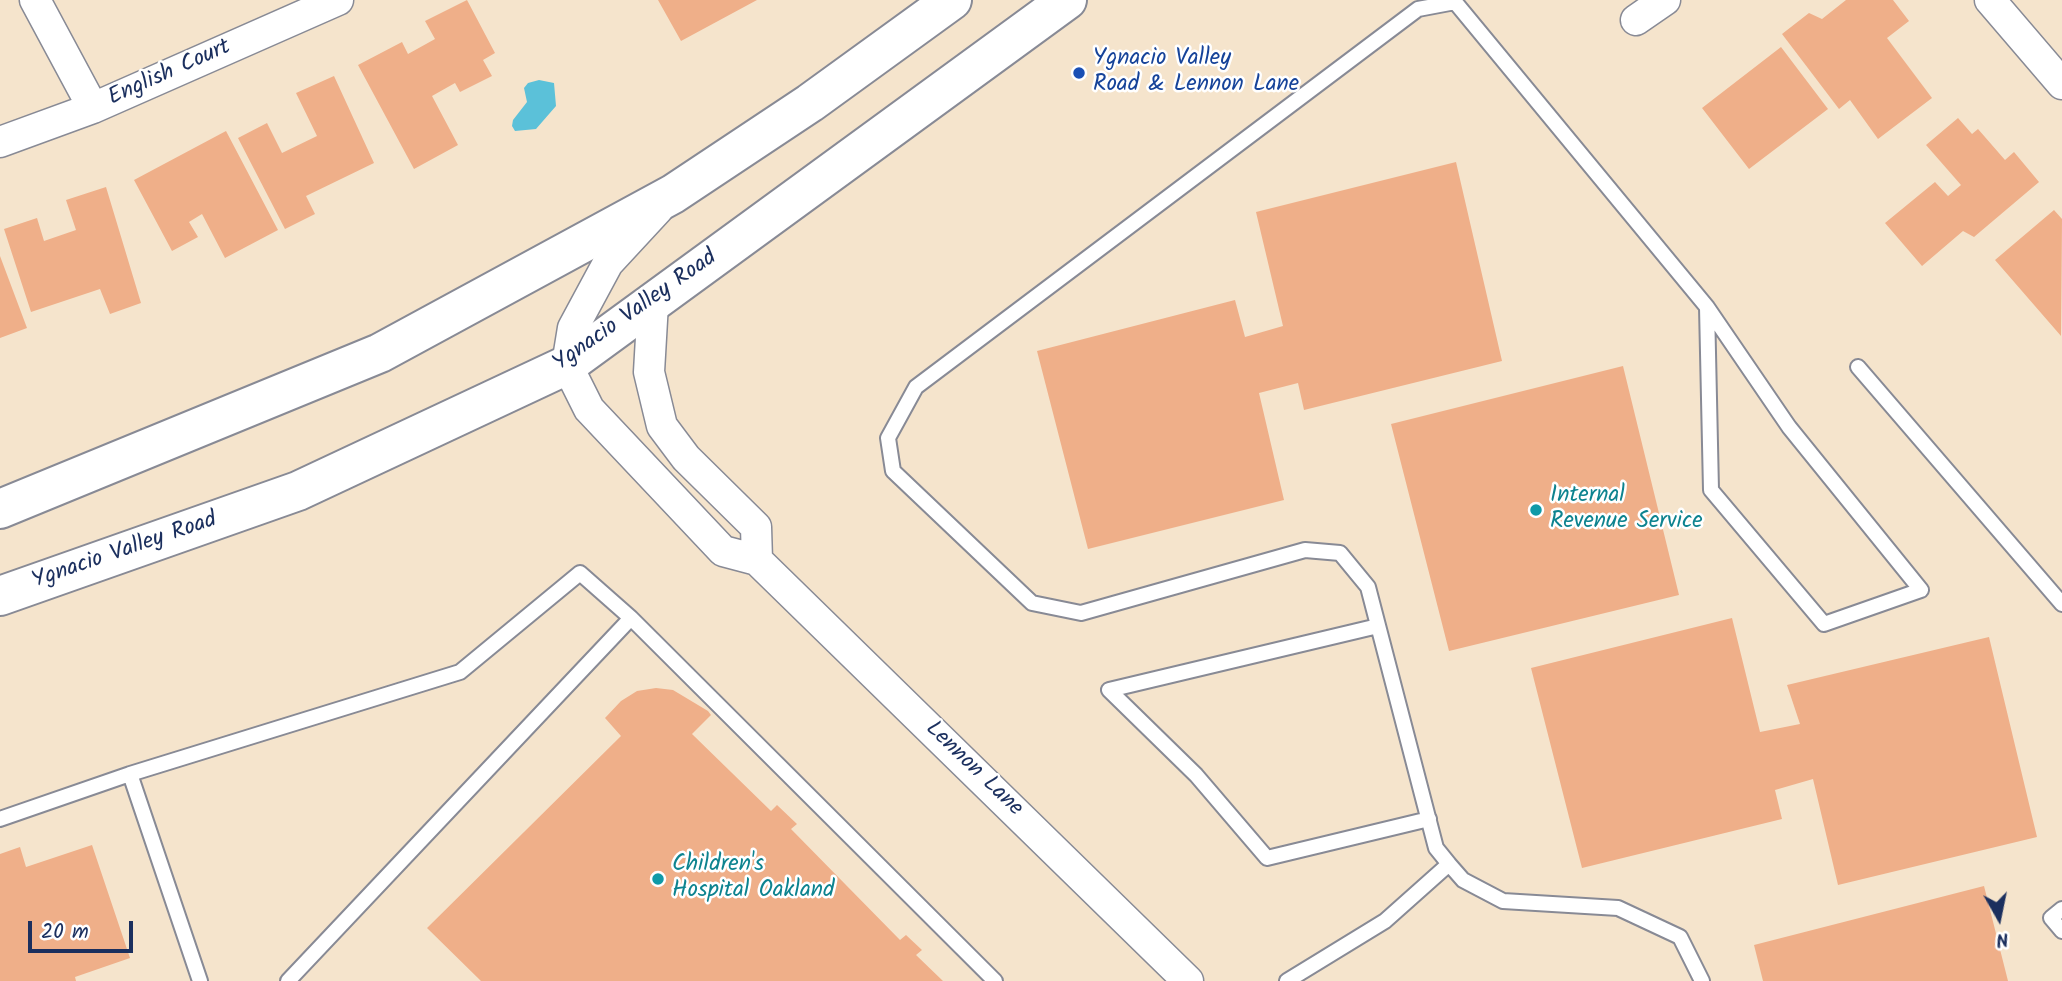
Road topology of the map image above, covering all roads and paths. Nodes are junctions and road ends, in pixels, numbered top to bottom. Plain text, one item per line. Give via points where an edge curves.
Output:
1 (35, 0) edge
2 (338, 0) edge
3 (1067, 0) edge
4 (1665, 0) edge
5 (1990, 0) edge
6 (947, 1) edge
7 (1636, 20) dead end
8 (2062, 84) edge
9 (93, 108) junction
10 (0, 142) edge
11 (673, 194) junction
12 (653, 303) junction
13 (1707, 307) junction
14 (567, 365) junction
15 (1858, 367) dead end
16 (0, 509) edge
17 (757, 560) junction
18 (0, 596) edge
19 (2062, 604) edge
20 (631, 618) junction
21 (1378, 626) junction
22 (130, 774) junction
23 (1429, 818) junction
24 (0, 819) edge
25 (1449, 864) junction
26 (2062, 909) edge
27 (2062, 931) edge
28 (200, 981) edge
29 (288, 981) edge
30 (995, 981) edge
31 (1188, 981) edge
32 (1287, 981) edge
33 (1702, 981) edge

1 - 9 street
2 - 9 street, English Court
3 - 12 highway, Ygnacio Valley Road
4 - 7 street
5 - 8 street
6 - 11 highway via 810,103
9 - 10 street, English Court
11 - 14 street via 608,263 573,328
11 - 16 highway via 380,354
12 - 14 highway, Ygnacio Valley Road
12 - 17 street via 649,372 662,426 686,458 756,527
13 - 13 lane via 1790,426 1921,590 1824,624 1711,490
13 - 21 lane via 1455,2 1418,9 916,387 888,438 893,471 1032,603 1082,613 1305,550 1340,553 1368,587
14 - 17 street, Lennon Lane via 589,409 723,551
14 - 18 highway, Ygnacio Valley Road via 298,491
15 - 19 lane
17 - 31 street, Lennon Lane
20 - 22 lane via 580,573 460,672
20 - 29 lane
20 - 30 lane
21 - 23 lane
21 - 23 lane via 1109,690 1196,775 1267,858
22 - 24 lane
22 - 28 lane
23 - 25 lane via 1436,848
25 - 32 lane via 1385,922
25 - 33 lane via 1463,880 1503,901 1618,908 1680,937
26 - 27 lane via 2051,918

